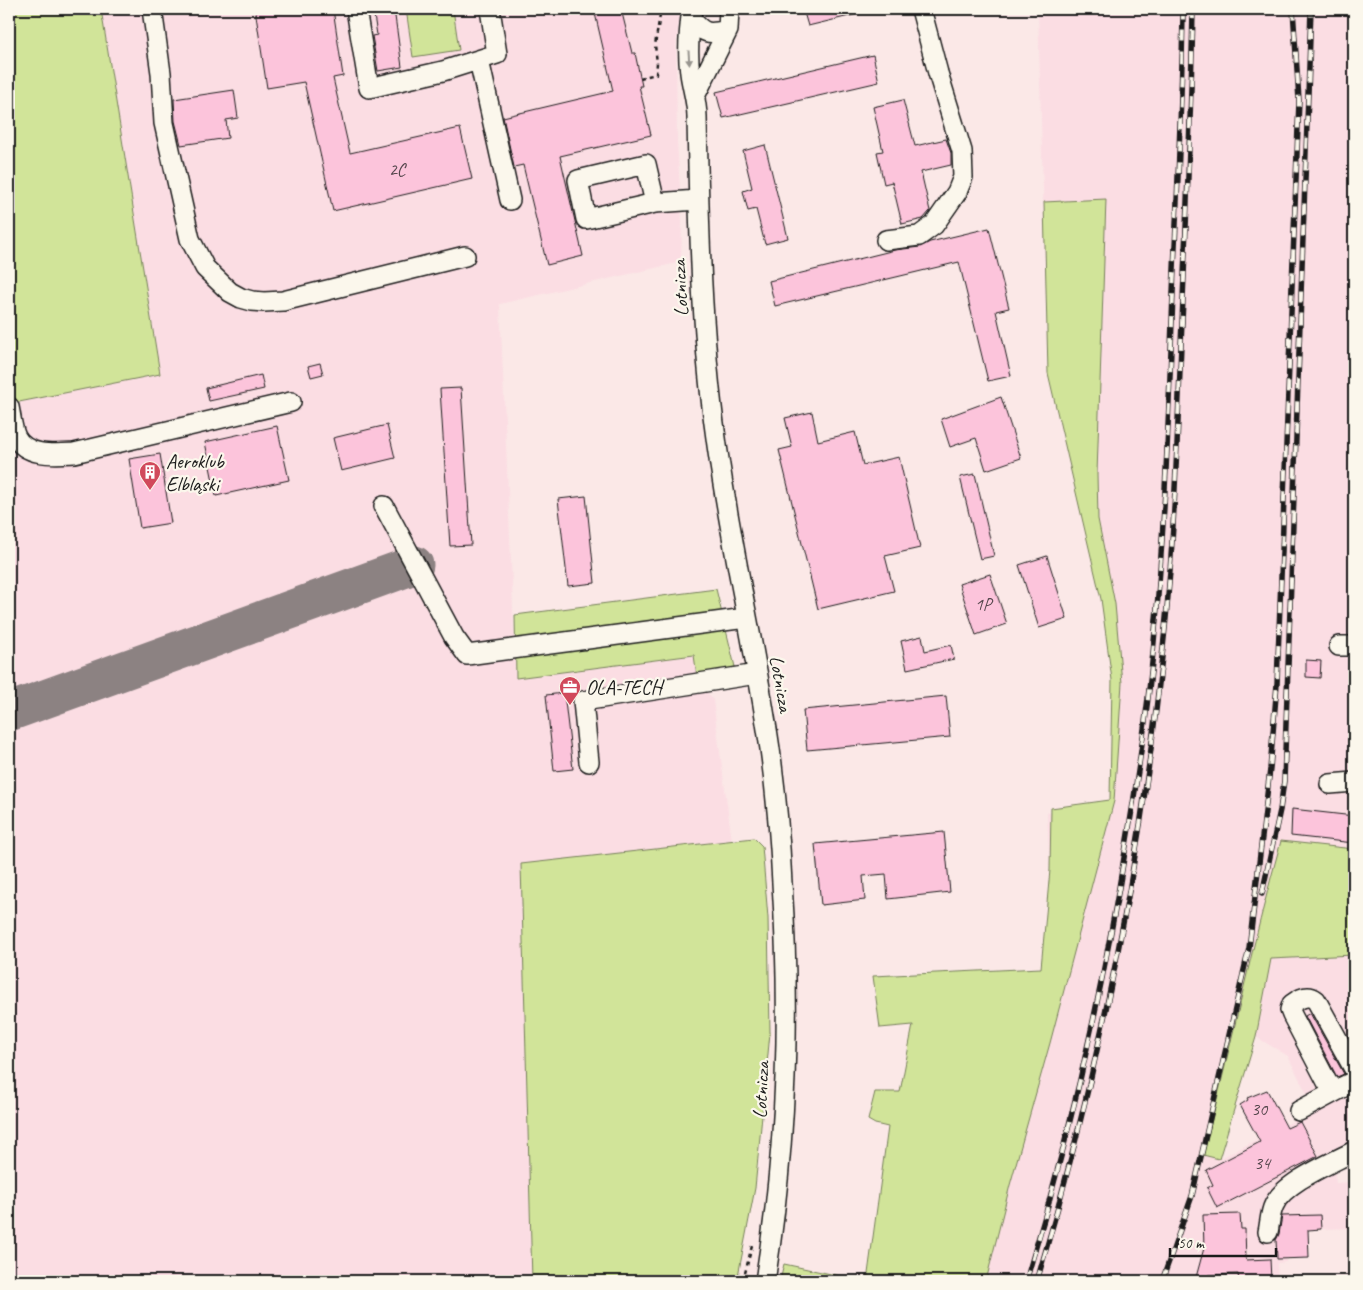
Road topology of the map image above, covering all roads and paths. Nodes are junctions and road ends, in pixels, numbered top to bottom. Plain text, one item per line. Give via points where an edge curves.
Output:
1 (152, 9) edge
2 (356, 9) edge
3 (490, 9) edge
4 (661, 9) edge
5 (729, 9) edge
6 (921, 9) edge
7 (692, 14) edge
8 (728, 30) junction
9 (479, 60) junction
10 (640, 78) dead end
11 (696, 96) junction
12 (510, 200) dead end
13 (698, 200) junction
14 (655, 203) dead end
15 (886, 240) dead end
16 (464, 256) dead end
17 (291, 402) dead end
18 (9, 407) edge
19 (384, 506) dead end
20 (746, 618) junction
21 (757, 674) junction
22 (589, 762) dead end
23 (1354, 782) edge
24 (1330, 784) dead end
25 (1354, 1068) edge
26 (1348, 1085) edge
27 (1300, 1111) dead end
28 (1354, 1151) edge
29 (1268, 1232) dead end
30 (765, 1281) edge

1 - 16 street via 164,123 190,239 205,268 225,288 252,301 283,301
2 - 9 street via 370,88
3 - 9 street via 497,54
4 - 10 path via 655,45 656,74
5 - 8 street
6 - 15 street via 962,151 963,177 957,192 934,225 919,236
7 - 8 street via 703,32
7 -> 11 street, Lotnicza via 688,44 690,74
8 - 11 street, Lotnicza
9 - 12 street
11 - 13 street, Lotnicza
13 - 14 street
13 - 20 street, Lotnicza via 705,335 715,436
17 - 18 street via 59,454 44,454 24,446 16,438
19 - 20 street via 454,637 467,654
20 - 21 street, Lotnicza
21 - 22 street via 583,701
21 - 30 street, Lotnicza via 776,804 787,991 778,1189
23 - 24 street
25 - 26 street via 1316,1000 1307,996 1292,1004 1292,1015 1327,1082 1334,1088
26 - 27 street
28 - 29 street via 1289,1186 1274,1203

